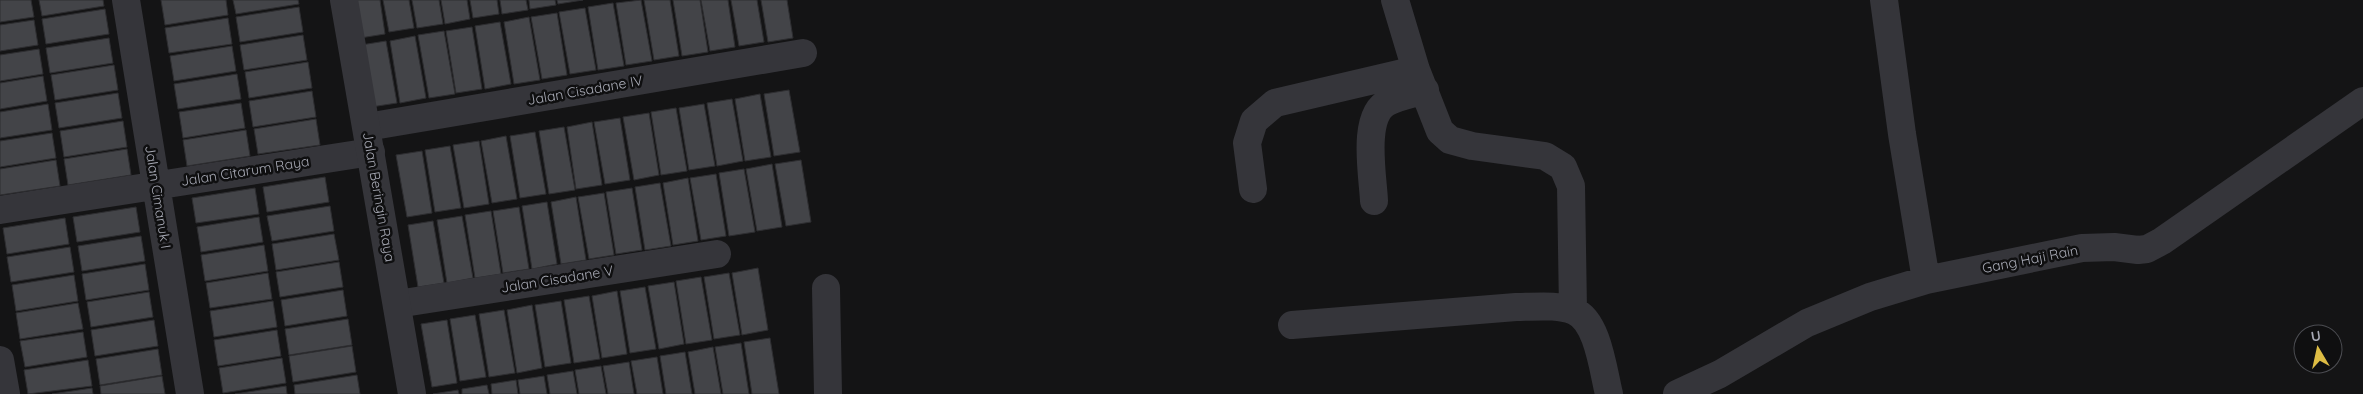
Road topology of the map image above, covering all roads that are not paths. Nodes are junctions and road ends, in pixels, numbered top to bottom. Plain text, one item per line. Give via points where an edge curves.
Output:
1 (126, 0) edge
2 (344, 0) edge
3 (1395, 0) edge
4 (1884, 0) edge
5 (803, 53) dead end
6 (1421, 80) junction
7 (2363, 101) edge
8 (369, 140) junction
9 (156, 185) junction
10 (1253, 190) dead end
11 (1374, 201) dead end
12 (0, 210) edge
13 (717, 254) dead end
14 (1926, 280) junction
15 (826, 288) dead end
16 (396, 304) junction
17 (1573, 310) junction
18 (1292, 325) dead end
19 (0, 360) edge
20 (6, 394) edge
21 (190, 394) edge
22 (412, 394) edge
23 (828, 394) edge
24 (1609, 394) edge
25 (1677, 394) edge

1 - 9 street, Jalan Cimanuk I
2 - 8 street, Jalan Beringin Raya
3 - 6 street
4 - 14 street via 1912,206
5 - 8 street, Jalan Cisadane IV
6 - 10 street via 1275,103 1254,121 1246,143
6 - 11 street via 1386,102 1374,114 1371,130
6 - 17 street via 1440,131 1450,140 1545,156 1563,167 1571,186
7 - 14 street, Gang Haji Rain via 2147,249 2082,248
8 - 9 street, Jalan Citarum Raya
8 - 16 street, Jalan Beringin Raya
9 - 12 street, Jalan Citarum Raya
9 - 21 street, Jalan Cimanuk I
13 - 16 street, Jalan Cisadane V
14 - 25 street, Gang Haji Rain via 1870,297 1807,324 1720,374
15 - 23 street
16 - 22 street, Jalan Beringin Raya
17 - 18 street via 1516,307
17 - 24 street via 1592,328
19 - 20 street

